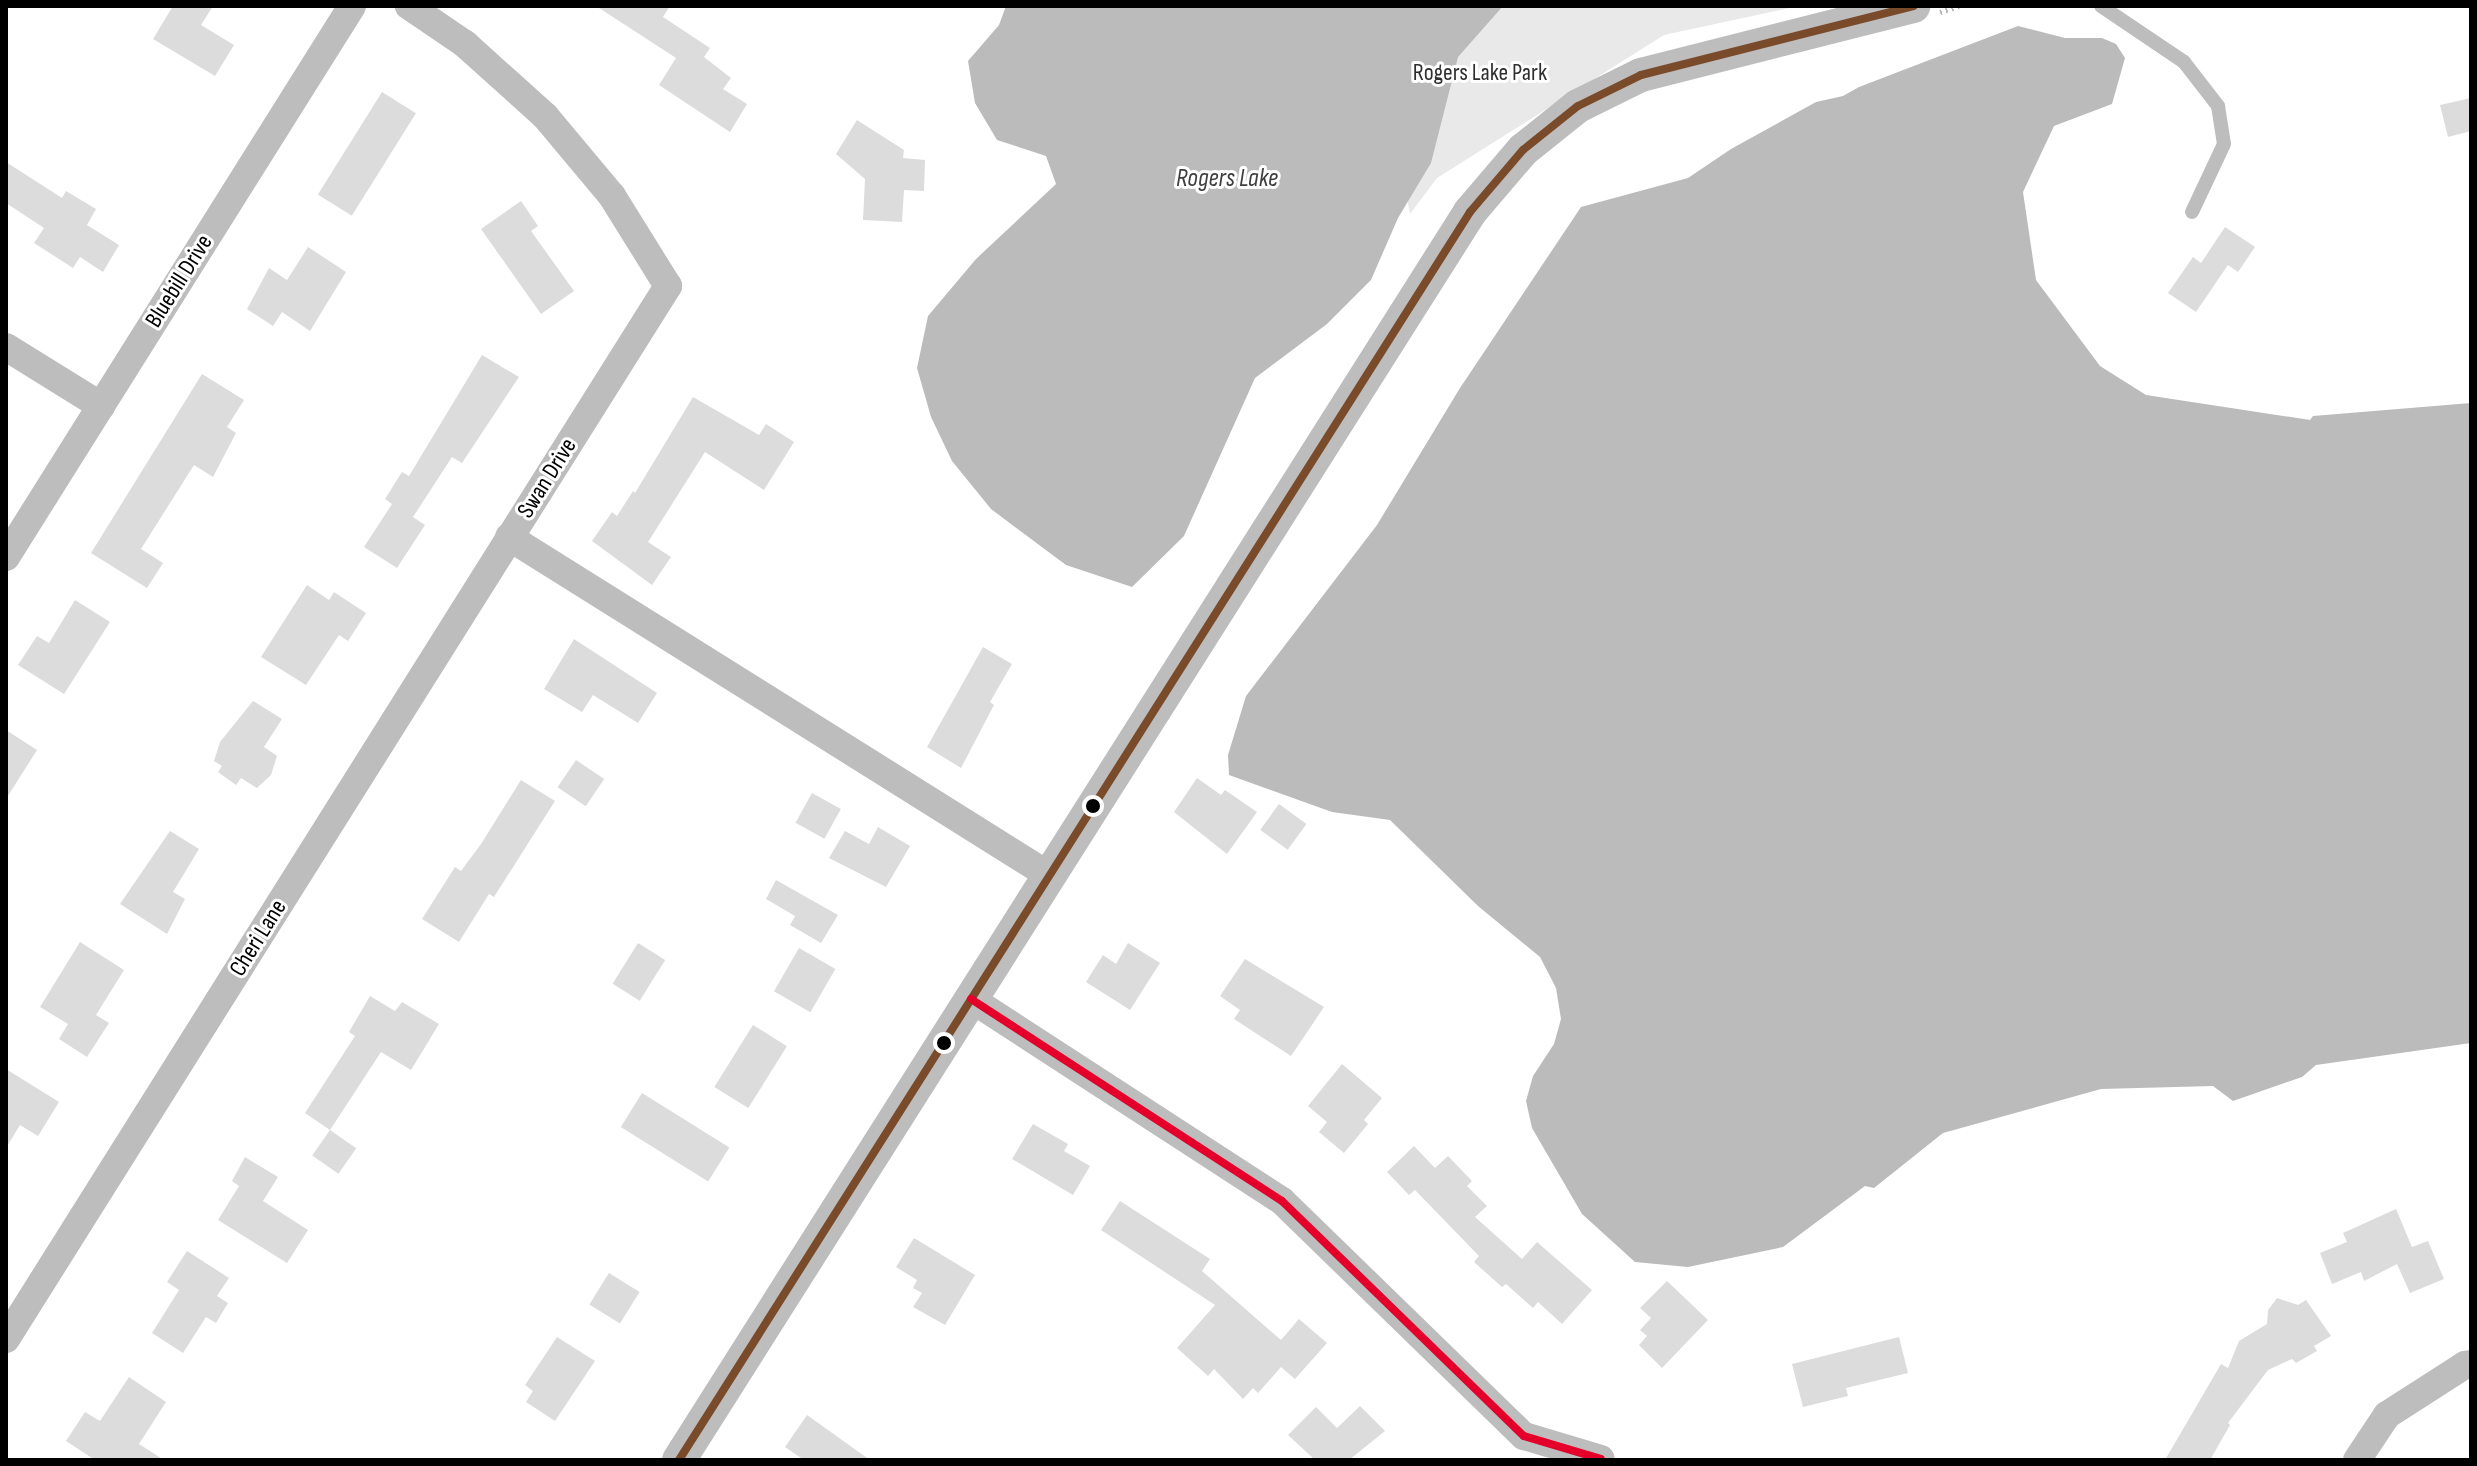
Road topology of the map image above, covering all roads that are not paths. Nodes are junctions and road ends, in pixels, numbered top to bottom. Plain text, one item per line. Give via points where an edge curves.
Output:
1 (352, 6) edge
2 (409, 6) edge
3 (2101, 6) edge
4 (1921, 10) edge
5 (2192, 212) dead end
6 (6, 347) edge
7 (101, 406) junction
8 (509, 537) junction
9 (6, 557) edge
10 (1050, 876) junction
11 (971, 999) junction
12 (6, 1339) edge
13 (2471, 1364) edge
14 (1601, 1459) edge
15 (679, 1460) edge
16 (2357, 1460) edge

1 - 7 street, Bluebill Drive
2 - 8 street, Swan Drive via 465,44 545,116 612,196 668,286
3 - 5 lane via 2184,62 2218,106 2224,144
4 - 10 street via 1641,75 1578,106 1523,150 1470,212
6 - 7 street
7 - 9 street, Bluebill Drive
8 - 10 street, Swan Drive
8 - 12 street, Cheri Lane
10 - 11 street
11 - 14 street via 1282,1201 1524,1436
11 - 15 street
13 - 16 street via 2387,1415

